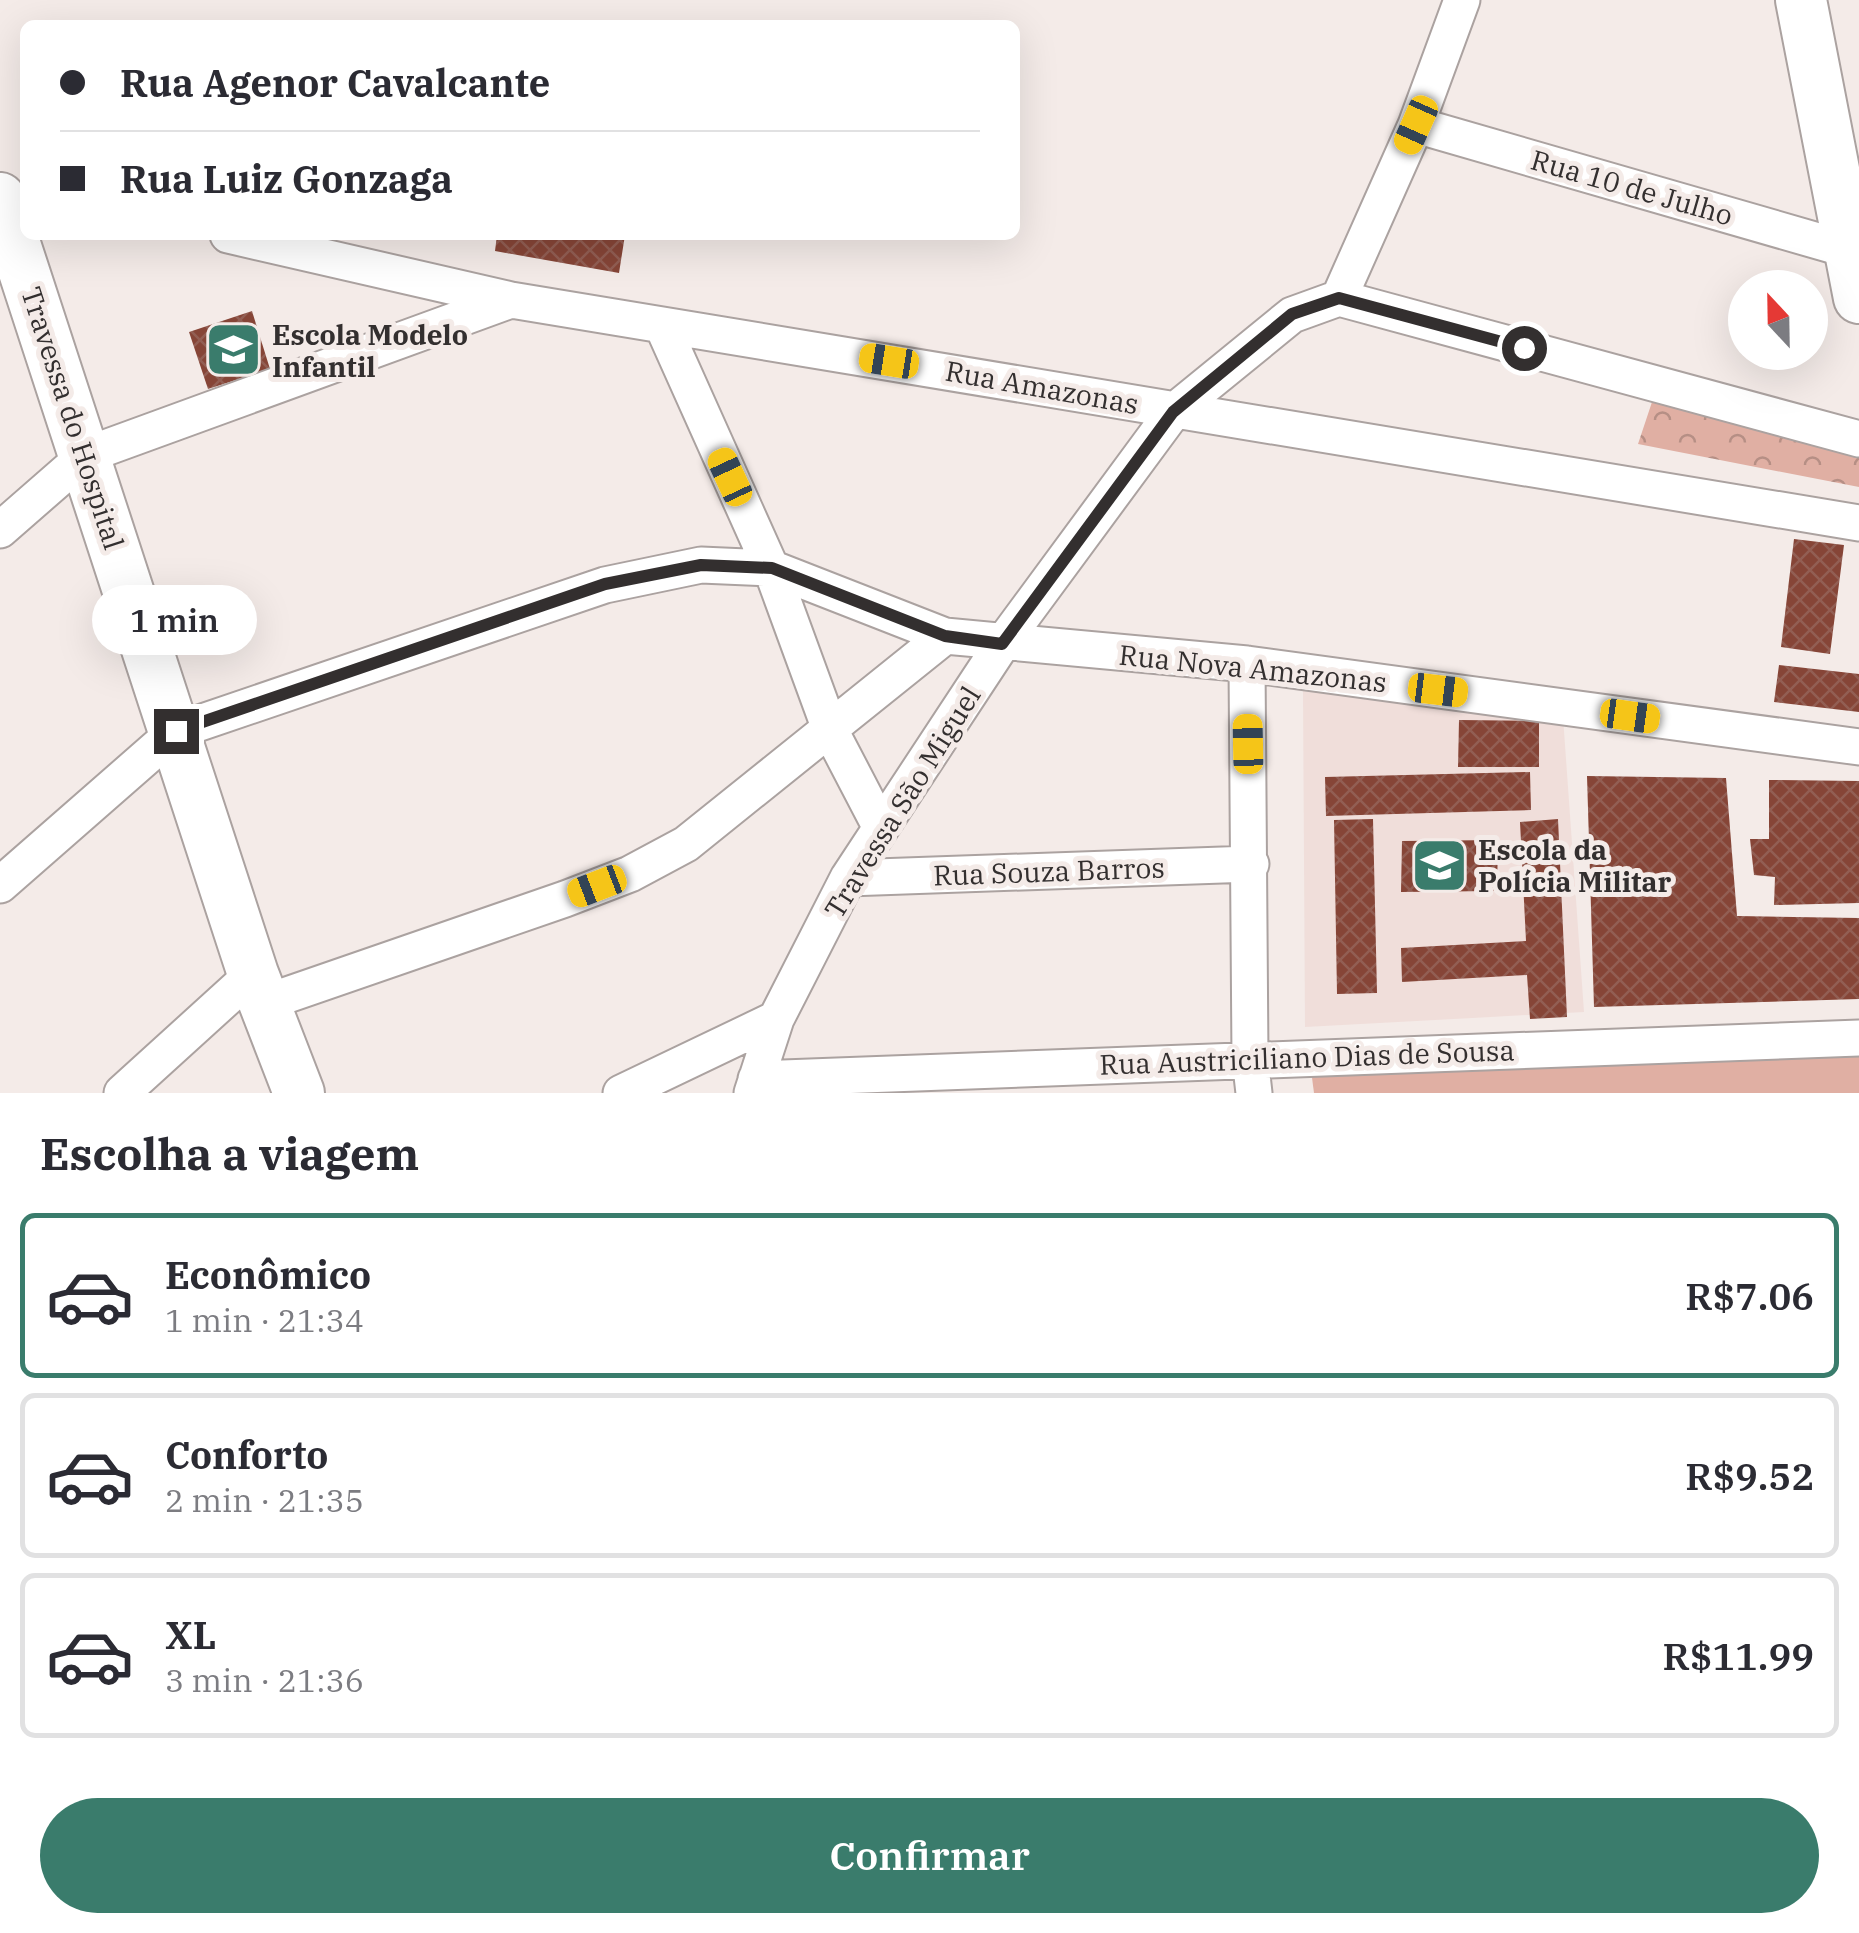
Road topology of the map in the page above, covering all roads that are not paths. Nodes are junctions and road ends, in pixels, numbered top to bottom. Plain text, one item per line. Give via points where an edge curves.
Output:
1 (1462, 0) edge
2 (1801, 0) edge
3 (1416, 125) junction
4 (5, 195) edge
5 (250, 240) edge
6 (1848, 250) junction
7 (1339, 298) junction
8 (1859, 298) edge
9 (511, 300) junction
10 (663, 326) junction
11 (1173, 412) junction
12 (1859, 439) edge
13 (86, 456) junction
14 (1859, 523) edge
15 (0, 530) edge
16 (772, 568) junction
17 (945, 636) junction
18 (1002, 644) junction
19 (1247, 664) junction
20 (176, 731) junction
21 (830, 732) junction
22 (1859, 747) edge
23 (882, 828) junction
24 (1251, 864) junction
25 (848, 878) junction
26 (0, 885) edge
27 (259, 989) junction
28 (776, 1018) junction
29 (1859, 1038) edge
30 (1252, 1076) edge
31 (754, 1086) edge
32 (122, 1093) edge
33 (298, 1093) edge
34 (621, 1093) edge

1 - 3 street
2 - 6 street
3 - 6 street, Rua 10 de Julho
3 - 7 street
4 - 13 street, Travessa do Hospital
5 - 9 street, Rua Amazonas
6 - 8 street
7 - 11 street, Travessa São Miguel via 1292,314
7 - 12 street
9 - 10 street, Rua Amazonas
9 - 13 street
10 - 11 street, Rua Amazonas via 1078,390
10 - 16 street
11 - 14 street, Rua Amazonas
11 - 18 street, Travessa São Miguel
13 - 15 street
13 - 20 street, Travessa do Hospital
16 - 17 street, Rua Nova Amazonas
16 - 20 street, Rua Nova Amazonas via 701,565 605,584
16 - 21 street
17 - 18 street, Rua Nova Amazonas
17 - 21 street
18 - 19 street, Rua Nova Amazonas
18 - 23 street, Travessa São Miguel
19 - 22 street, Rua Nova Amazonas
19 - 24 street
20 - 26 street
20 - 27 street, Travessa do Hospital
21 - 23 street
21 - 27 street via 686,844 630,874
23 - 25 street, Travessa São Miguel
24 - 25 street, Rua Souza Barros
24 - 30 street
25 - 28 street, Travessa São Miguel
27 - 32 street
27 - 33 street, Travessa do Hospital
28 - 31 street, Travessa São Miguel
28 - 34 street
29 - 30 street, Rua Austriciliano Dias de Sousa
30 - 31 street, Rua Austriciliano Dias de Sousa

